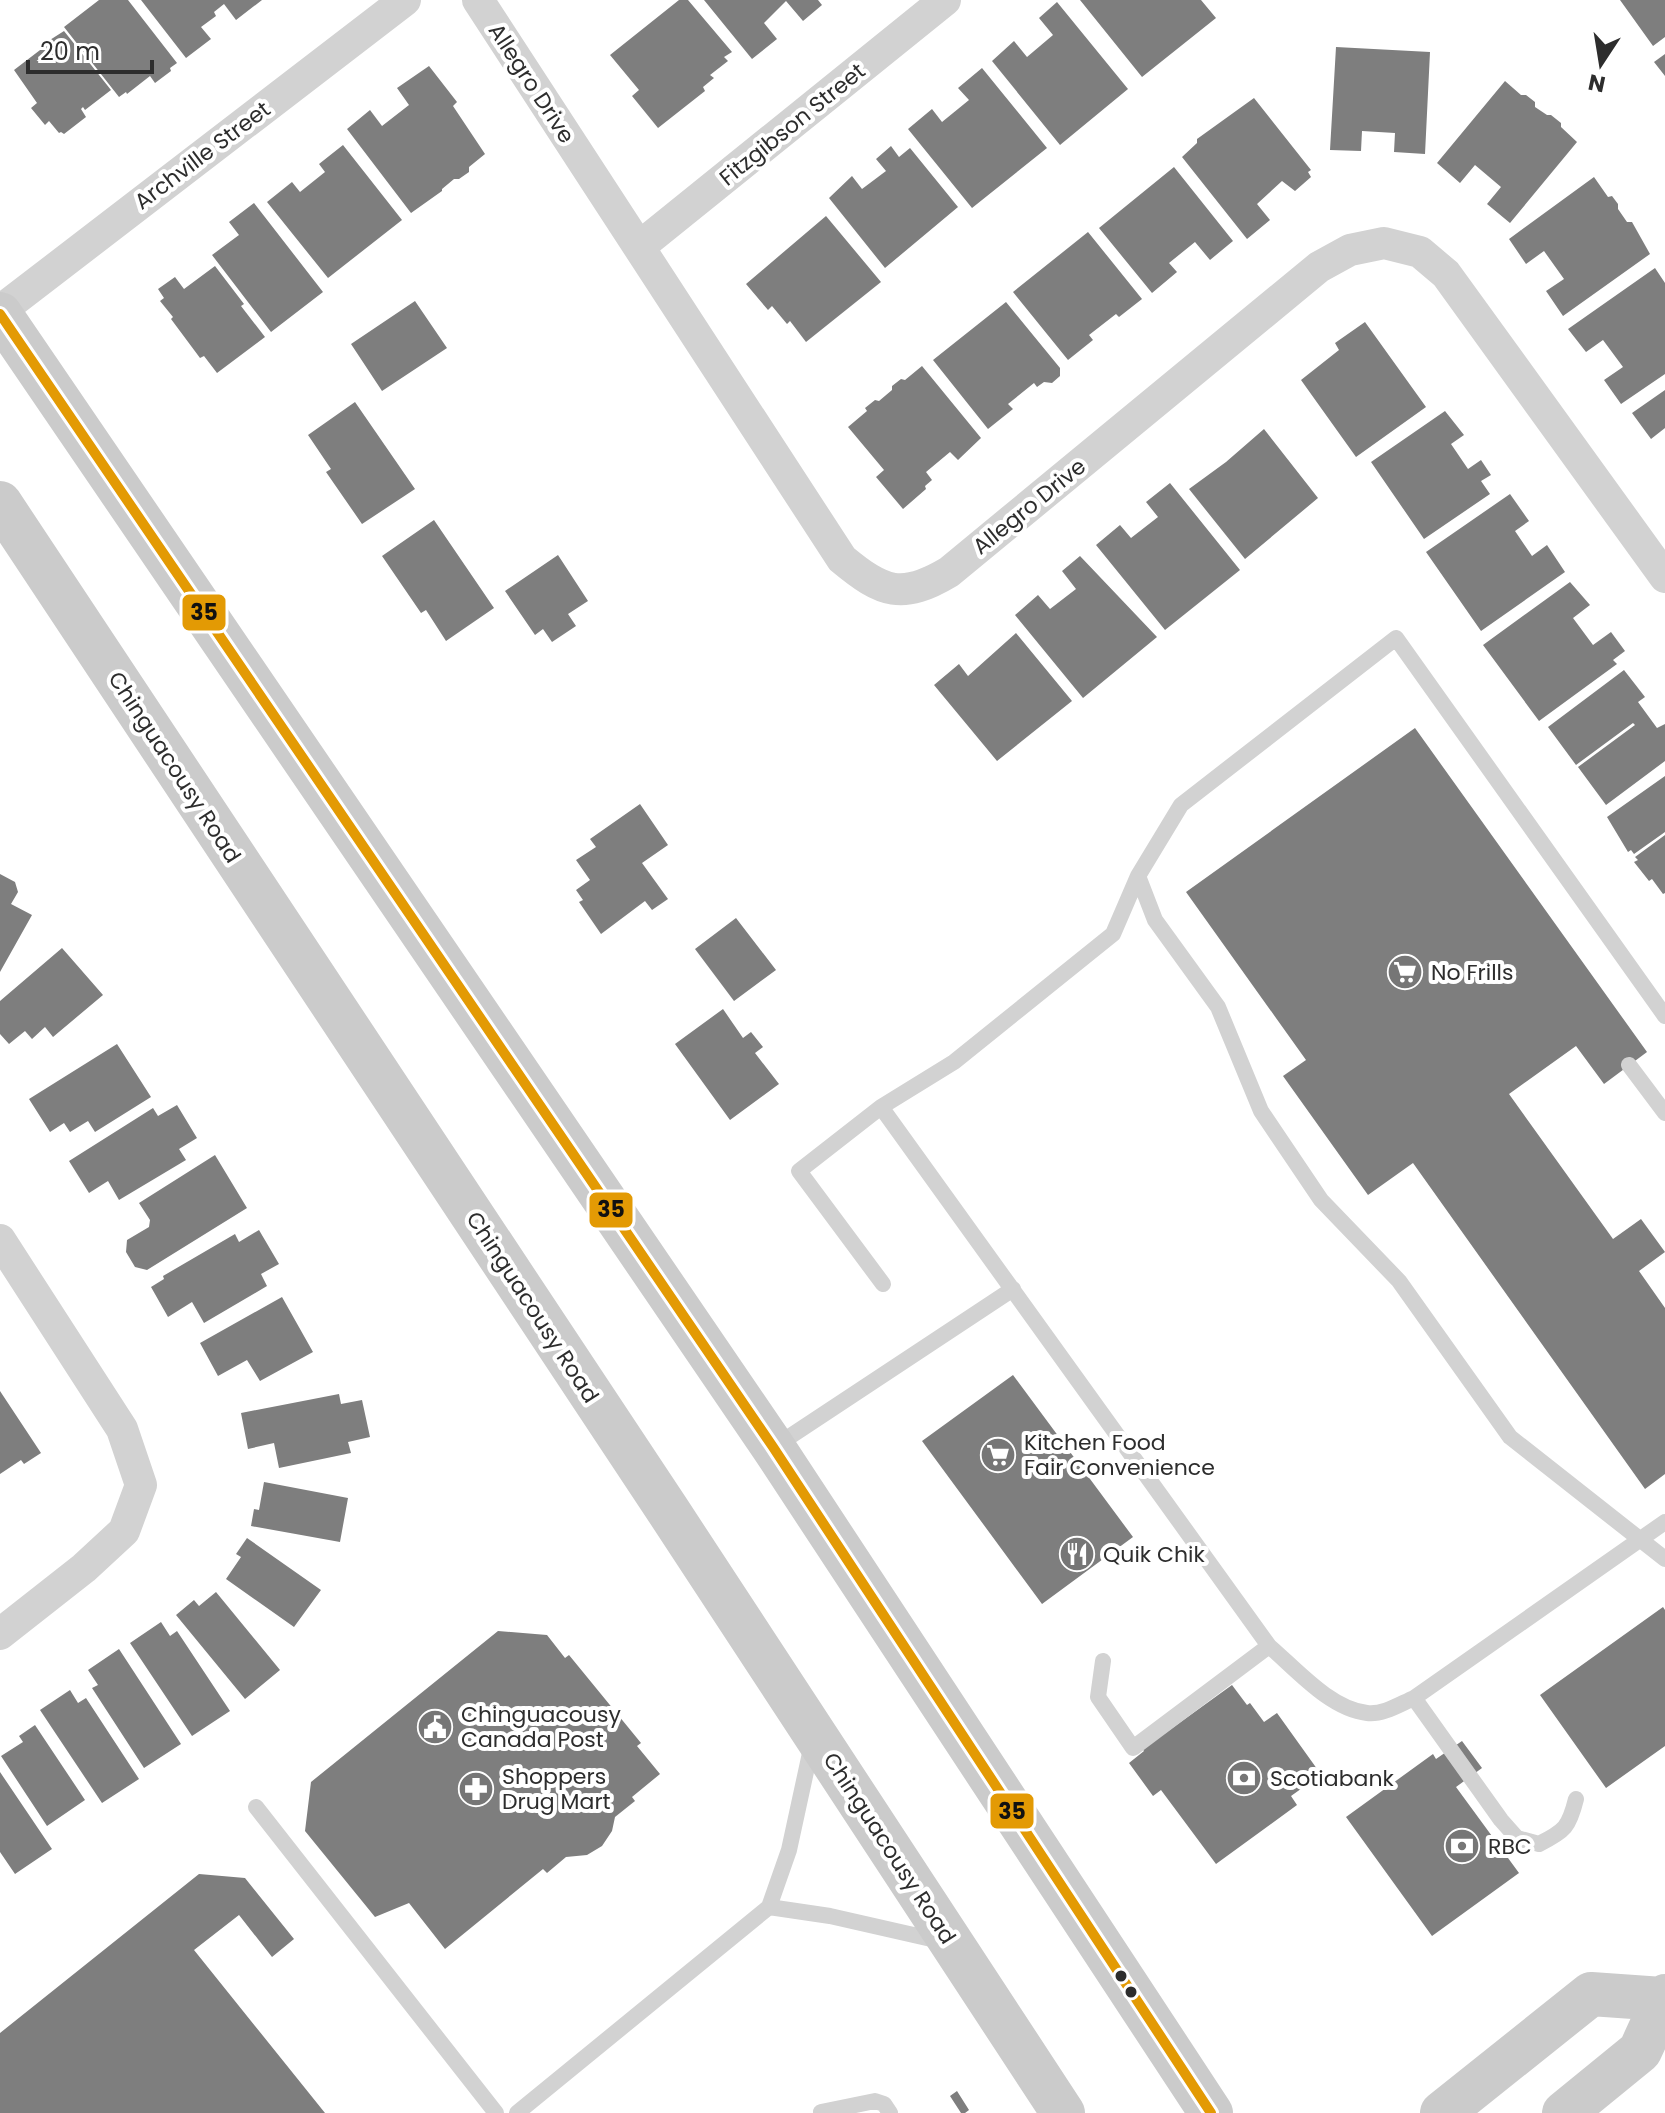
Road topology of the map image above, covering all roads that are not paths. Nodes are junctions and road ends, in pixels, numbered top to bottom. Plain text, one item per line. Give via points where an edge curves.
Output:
1 (405, 0) edge
2 (478, 0) edge
3 (945, 0) edge
4 (639, 247) junction
5 (0, 313) edge
6 (0, 503) edge
7 (1665, 577) edge
8 (1138, 876) junction
9 (1665, 1016) edge
10 (1629, 1065) dead end
11 (881, 1107) junction
12 (1665, 1113) edge
13 (0, 1240) edge
14 (883, 1284) dead end
15 (1013, 1289) junction
16 (773, 1447) junction
17 (1665, 1522) edge
18 (1640, 1539) junction
19 (1665, 1559) edge
20 (0, 1634) edge
21 (1269, 1646) junction
22 (1103, 1661) dead end
23 (1414, 1698) junction
24 (815, 1733) junction
25 (1576, 1799) dead end
26 (256, 1807) dead end
27 (769, 1907) junction
28 (952, 1944) junction
29 (1663, 1997) edge
30 (821, 2112) edge
31 (496, 2113) edge
32 (517, 2113) edge
33 (890, 2113) edge
34 (1063, 2113) edge
35 (1211, 2113) edge
36 (1442, 2113) edge
37 (1564, 2113) edge

1 - 5 street, Archville Street
2 - 4 street, Allegro Drive
3 - 4 street, Fitzgibson Street
4 - 7 street, Allegro Drive via 842,559 875,584 897,590 923,587 949,572 1319,267 1350,250 1384,243 1420,252 1446,274
5 - 16 main road
6 - 24 main road, Chinguacousy Road
8 - 9 lane via 1181,805 1396,638
8 - 11 lane via 1113,934 954,1062
8 - 18 lane via 1155,920 1218,1007 1261,1111 1321,1200 1399,1281 1510,1437
10 - 12 lane
11 - 14 lane via 799,1171
11 - 15 lane
13 - 20 street via 122,1429 141,1485 124,1531
15 - 16 lane
15 - 21 lane
16 - 35 main road
17 - 18 lane
18 - 19 lane
18 - 23 lane
21 - 22 lane via 1133,1748 1098,1697
21 - 23 lane via 1330,1700 1367,1713
23 - 25 lane via 1517,1838 1539,1844 1558,1834 1569,1824
24 - 27 lane via 789,1850
24 - 28 main road, Chinguacousy Road
26 - 31 lane
27 - 28 lane
27 - 32 lane
28 - 34 main road, Chinguacousy Road
29 - 36 main road via 1591,1994
29 - 37 main road via 1640,2051
30 - 33 lane via 875,2101

